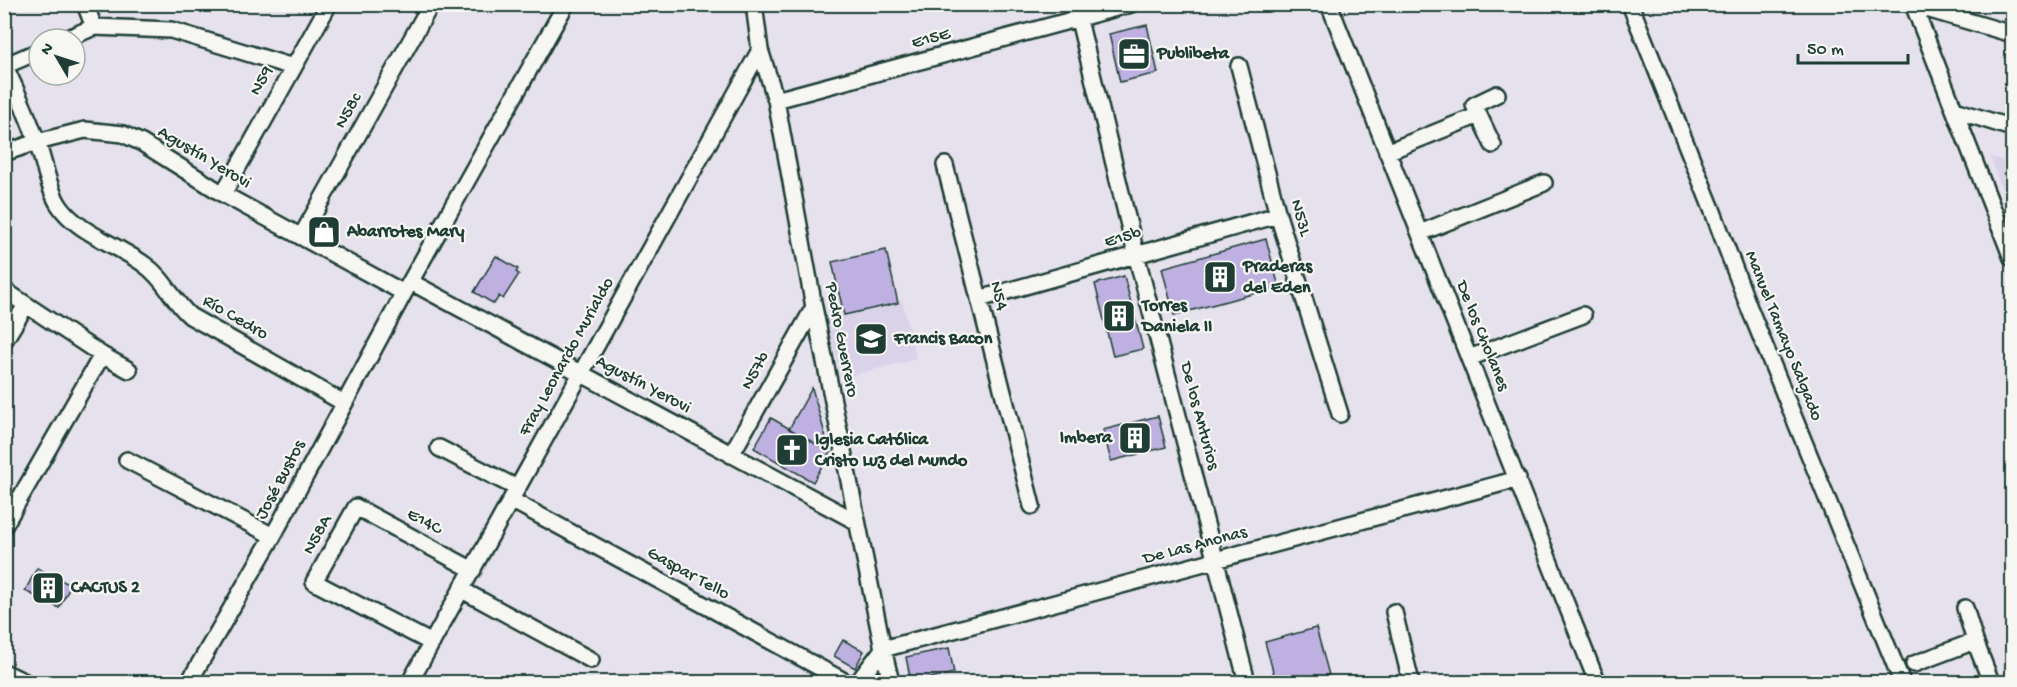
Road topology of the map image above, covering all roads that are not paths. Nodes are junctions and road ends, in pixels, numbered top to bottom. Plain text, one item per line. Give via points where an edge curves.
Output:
1 (85, 4) edge
2 (329, 4) edge
3 (431, 4) edge
4 (566, 4) edge
5 (754, 4) edge
6 (1131, 4) edge
7 (1329, 4) edge
8 (1630, 4) edge
9 (1913, 5) edge
10 (1079, 20) junction
11 (94, 27) junction
12 (87, 30) edge
13 (2013, 34) edge
14 (760, 50) junction
15 (27, 56) edge
16 (5, 65) edge
17 (1239, 66) dead end
18 (293, 67) junction
19 (1497, 94) dead end
20 (776, 100) junction
21 (1955, 110) junction
22 (1479, 115) junction
23 (2013, 128) edge
24 (37, 142) junction
25 (1493, 145) dead end
26 (1387, 152) junction
27 (4, 153) edge
28 (945, 165) dead end
29 (1545, 183) dead end
30 (223, 194) junction
31 (1278, 215) junction
32 (1420, 234) junction
33 (301, 237) junction
34 (1136, 254) junction
35 (2013, 258) edge
36 (407, 288) junction
37 (4, 290) edge
38 (978, 299) junction
39 (26, 305) junction
40 (814, 307) junction
41 (1583, 315) dead end
42 (4, 340) edge
43 (102, 355) junction
44 (1469, 358) junction
45 (129, 370) dead end
46 (580, 374) junction
47 (345, 403) junction
48 (1340, 414) dead end
49 (439, 448) dead end
50 (731, 455) junction
51 (127, 460) dead end
52 (1518, 479) junction
53 (514, 494) junction
54 (1032, 506) dead end
55 (9, 507) edge
56 (356, 507) joint
57 (857, 522) junction
58 (4, 526) edge
59 (273, 536) junction
60 (1217, 561) junction
61 (473, 570) junction
62 (462, 590) junction
63 (1965, 608) dead end
64 (1394, 612) dead end
65 (1976, 641) junction
66 (432, 643) junction
67 (883, 649) junction
68 (591, 660) dead end
69 (1914, 664) dead end
70 (4, 672) edge
71 (25, 682) edge
72 (189, 682) edge
73 (410, 682) edge
74 (846, 682) edge
75 (858, 682) edge
76 (891, 682) edge
77 (1247, 682) edge
78 (1411, 682) edge
79 (1597, 682) edge
80 (1902, 682) edge
81 (1991, 682) edge

1 - 11 street
2 - 18 street, N59
3 - 33 street, N58c
4 - 36 street, José Bustos
5 - 14 street, Pedro Guerrero
6 - 10 street, E15E
7 - 26 street, De los Cholanes
8 - 80 street, Manuel Tamayo Salgado
9 - 13 street
9 - 21 street
10 - 20 street, E15E
10 - 34 street, De los Anturios
11 - 12 street
11 - 18 street via 171,30
14 - 20 street, Pedro Guerrero
14 - 46 street, Fray Leonardo Murialdo
15 - 16 street
16 - 24 street, Río Cedro
17 - 31 street, N53L
18 - 30 street, N59
19 - 22 street via 1474,105
20 - 40 street, Pedro Guerrero
21 - 23 street
21 - 35 street
22 - 25 street
22 - 26 street
24 - 27 street, Agustín Yerovi
24 - 30 street, Agustín Yerovi via 85,130 123,134
24 - 47 street, Río Cedro via 58,203 66,214 150,269 190,315
26 - 32 street, De los Cholanes
28 - 38 street, N54
29 - 32 street
30 - 33 street, Agustín Yerovi
31 - 34 street, E15b
31 - 48 street, N53L
32 - 44 street, De los Cholanes
33 - 36 street, Agustín Yerovi
34 - 38 street, E15b
34 - 60 street, De los Anturios
36 - 46 street, Agustín Yerovi
36 - 47 street, José Bustos
37 - 39 street
38 - 54 street, N54
39 - 42 street
39 - 43 street
40 - 50 street, N57b
40 - 57 street, Pedro Guerrero
41 - 44 street
43 - 45 street
43 - 55 street
44 - 52 street, De los Cholanes
46 - 50 street, Agustín Yerovi
46 - 53 street, Fray Leonardo Murialdo
47 - 59 street, José Bustos
49 - 53 street, Gaspar Tello
50 - 57 street, Agustín Yerovi
51 - 59 street
52 - 60 street, De Las Anonas
52 - 79 street, De los Cholanes
53 - 61 street, Fray Leonardo Murialdo
53 - 74 street, Gaspar Tello
55 - 58 street
56 - 61 street, E14C
56 - 66 street, N58A via 314,582
57 - 67 street, Pedro Guerrero
59 - 72 street, José Bustos
60 - 67 street, De Las Anonas
60 - 77 street, De los Anturios
61 - 62 street, Fray Leonardo Murialdo
62 - 66 street, Fray Leonardo Murialdo
62 - 68 street
63 - 65 street
64 - 78 street
65 - 69 street
65 - 81 street
66 - 73 street, Fray Leonardo Murialdo
67 - 75 street
67 - 76 street, Pedro Guerrero
70 - 71 street

